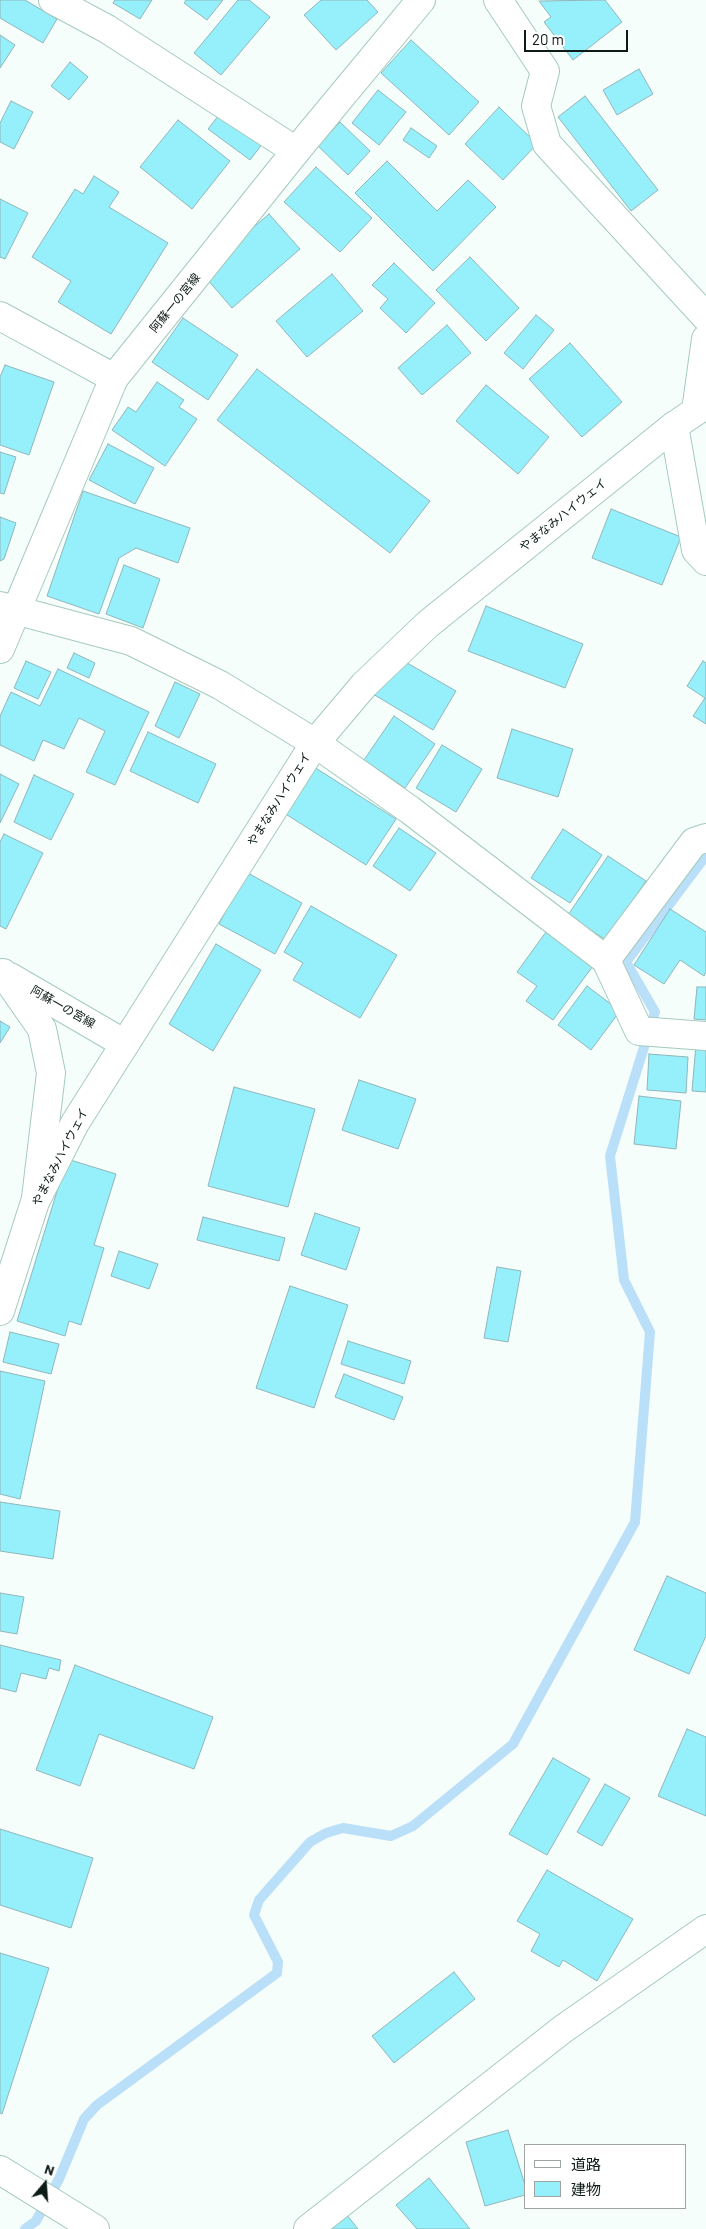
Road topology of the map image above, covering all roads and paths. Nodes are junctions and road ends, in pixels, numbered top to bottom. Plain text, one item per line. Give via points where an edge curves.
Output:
1 (53, 0) edge
2 (421, 0) edge
3 (498, 0) edge
4 (296, 151) junction
5 (0, 316) edge
6 (706, 317) edge
7 (706, 339) edge
8 (114, 378) junction
9 (701, 408) edge
10 (674, 426) junction
11 (706, 561) edge
12 (7, 609) edge
13 (0, 649) edge
14 (315, 743) junction
15 (706, 838) edge
16 (606, 960) junction
17 (2, 972) edge
18 (706, 1036) edge
19 (125, 1044) junction
20 (35, 1202) junction
21 (0, 1311) edge
22 (706, 1929) edge
23 (0, 2170) edge
24 (95, 2229) edge
25 (308, 2229) edge

1 - 4 street via 107,28
2 - 4 street, 阿蘇一の宮線
3 - 6 street via 545,71 536,106 547,144
4 - 8 street, 阿蘇一の宮線
5 - 8 street
7 - 9 street
8 - 12 street, 阿蘇一の宮線
9 - 10 street, やまなみハイウェイ
10 - 11 street via 696,550
10 - 14 street, やまなみハイウェイ via 428,624 364,685
12 - 13 street, 阿蘇一の宮線
12 - 14 street via 131,641 220,685
14 - 16 street via 410,810
14 - 19 street, やまなみハイウェイ
15 - 16 street via 694,842
16 - 18 street via 639,1031
17 - 19 street, 阿蘇一の宮線
17 - 20 street via 42,1029 51,1073
19 - 20 street, やまなみハイウェイ via 75,1123
20 - 21 street, やまなみハイウェイ
22 - 25 street via 563,2029
23 - 24 street

